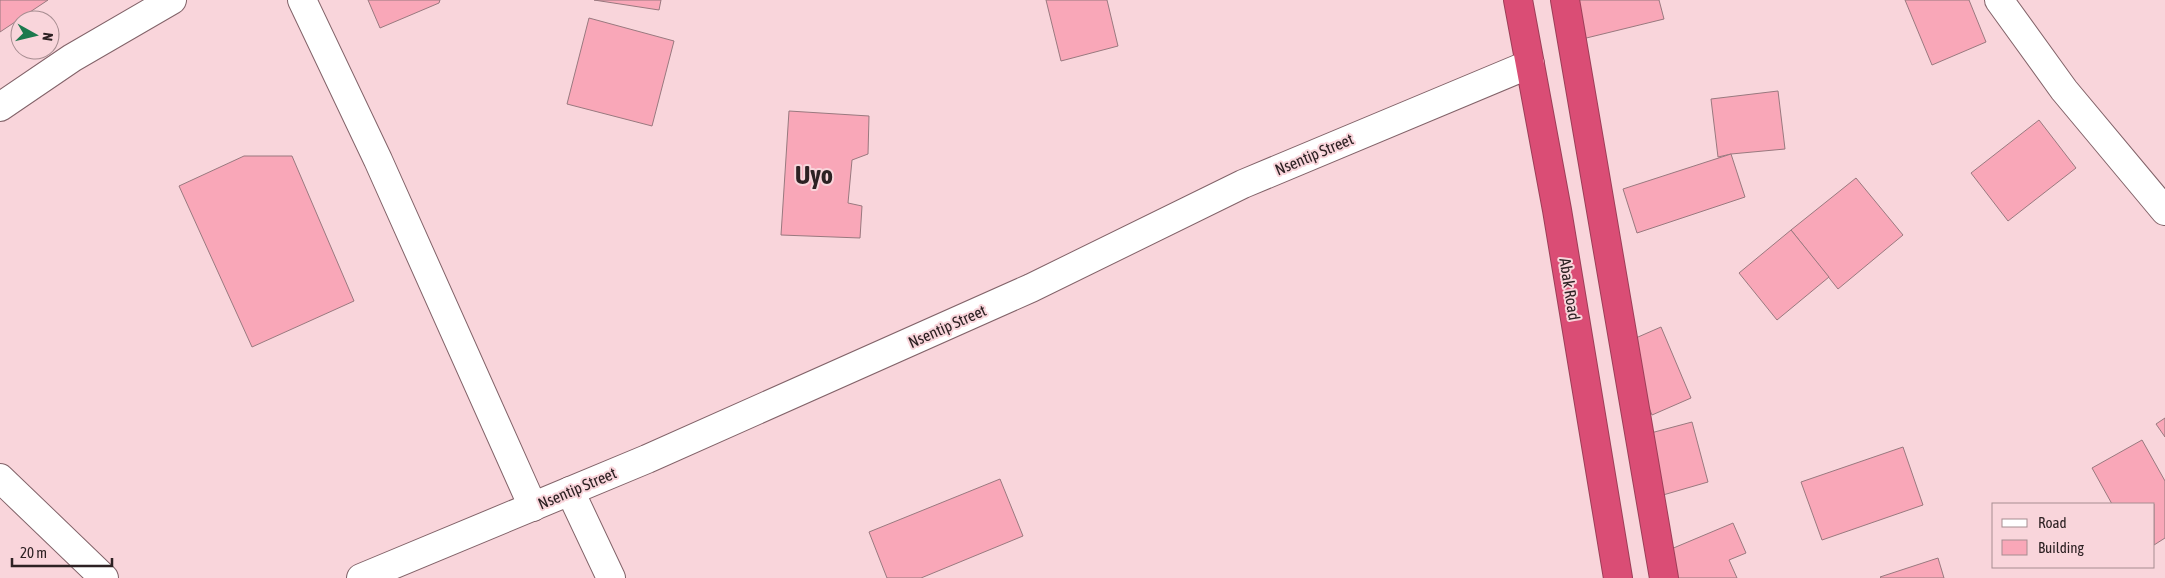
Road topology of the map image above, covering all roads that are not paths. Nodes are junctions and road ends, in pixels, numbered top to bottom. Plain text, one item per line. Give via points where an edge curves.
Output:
1 (172, 0) edge
2 (302, 0) edge
3 (1518, 0) edge
4 (1565, 0) edge
5 (1999, 0) edge
6 (1530, 64) junction
7 (0, 106) edge
8 (2165, 211) edge
9 (0, 478) edge
10 (570, 492) junction
11 (533, 506) junction
12 (104, 578) edge
13 (361, 578) edge
14 (611, 578) edge
15 (1618, 578) edge
16 (1664, 578) edge

1 - 7 street via 72,58
2 - 11 street via 378,160
3 - 6 highway, Abak Road
4 - 16 highway
5 - 8 street via 2064,90
6 - 10 street, Nsentip Street via 1243,184 1031,288
6 - 15 highway, Abak Road
9 - 12 street
10 - 11 street, Nsentip Street
10 - 14 street
11 - 13 street, Nsentip Street

